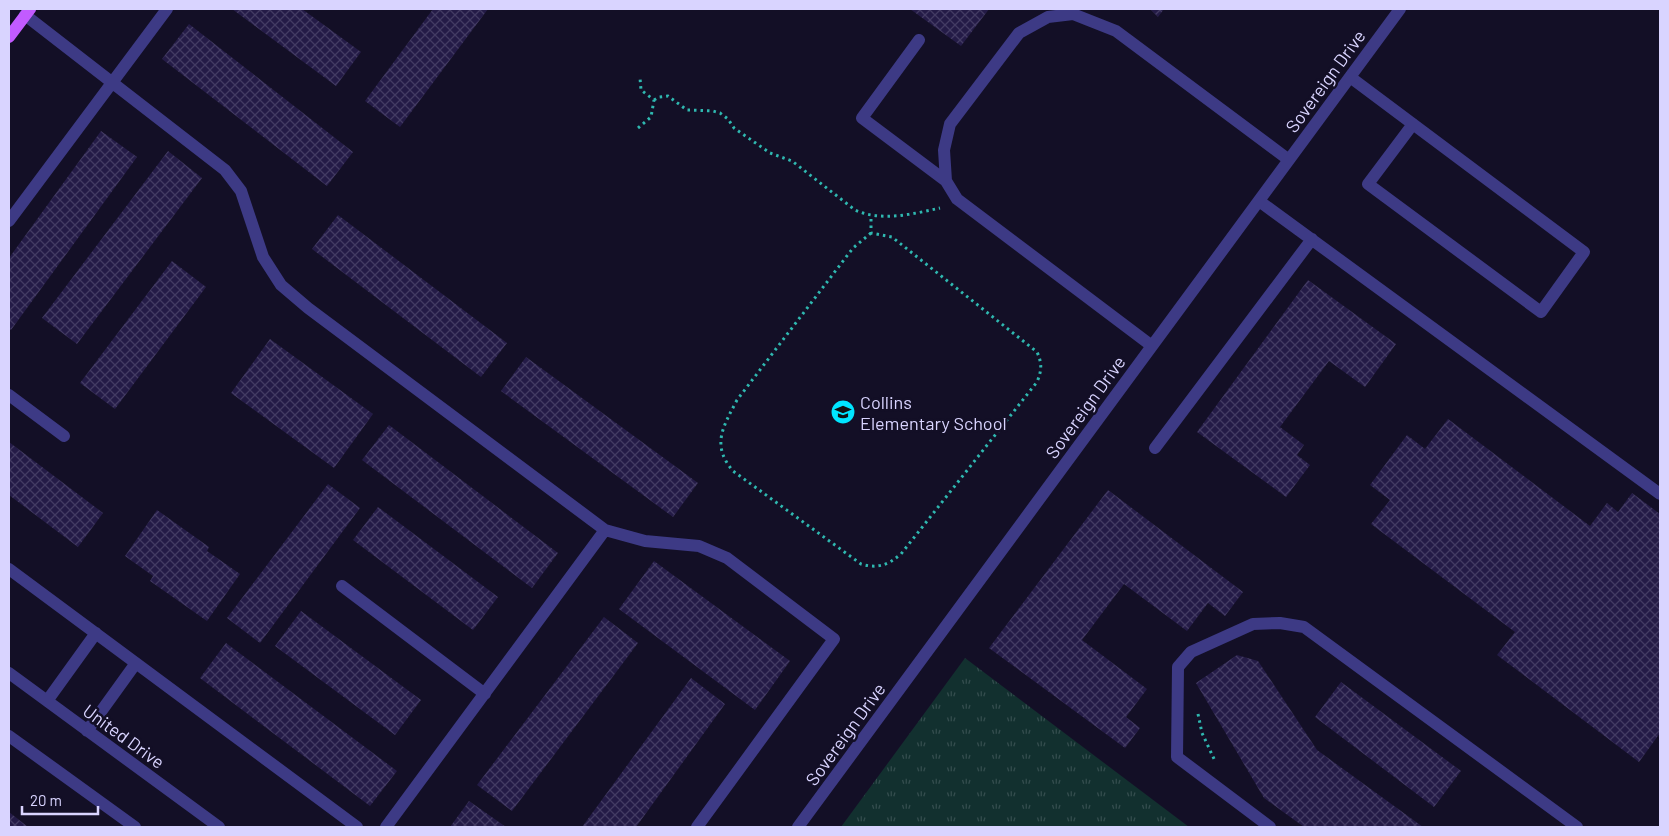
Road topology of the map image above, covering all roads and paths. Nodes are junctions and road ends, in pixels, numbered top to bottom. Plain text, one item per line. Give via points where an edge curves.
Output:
1 (167, 9) edge
2 (1400, 9) edge
3 (28, 12) edge
4 (9, 37) edge
5 (918, 40) dead end
6 (1350, 77) junction
7 (640, 78) dead end
8 (112, 82) junction
9 (654, 100) junction
10 (1413, 124) junction
11 (638, 128) dead end
12 (1289, 160) junction
13 (946, 181) junction
14 (957, 199) junction
15 (1259, 201) junction
16 (871, 215) junction
17 (9, 221) edge
18 (871, 233) junction
19 (1312, 239) junction
20 (1152, 346) junction
21 (9, 395) edge
22 (64, 436) dead end
23 (1155, 448) dead end
24 (1660, 494) edge
25 (605, 530) junction
26 (9, 568) edge
27 (342, 586) dead end
28 (96, 634) junction
29 (136, 663) junction
30 (9, 673) edge
31 (484, 694) junction
32 (47, 701) junction
33 (1197, 710) dead end
34 (87, 731) junction
35 (9, 736) edge
36 (1220, 768) dead end
37 (135, 827) edge
38 (220, 827) edge
39 (357, 827) edge
40 (386, 827) edge
41 (697, 827) edge
42 (798, 827) edge
43 (1270, 827) edge
44 (1577, 827) edge

1 - 8 street
2 - 6 street, Sovereign Drive
3 - 4 main road
3 - 8 street
5 - 13 street via 862,118
6 - 10 street
6 - 12 street, Sovereign Drive
7 - 9 path via 641,90
8 - 17 street
8 - 25 street via 225,170 240,191 263,257 281,285
9 - 11 path via 651,117
9 - 16 path via 668,96 687,110 720,113 734,128 763,148 792,161 855,210
10 - 10 street via 1584,252 1541,312 1368,184
12 - 13 street via 1116,32 1073,14 1048,17 1019,33 950,124 944,150
12 - 15 street, Sovereign Drive
13 - 14 street
14 - 16 path via 940,208 909,215
14 - 20 street
15 - 19 street
15 - 20 street, Sovereign Drive
16 - 18 path
18 - 18 path via 892,237 1037,352 1042,372 901,554 884,566 871,567 861,564 733,472 720,452 724,426 737,400 853,248
19 - 23 street
19 - 24 street
20 - 42 street, Sovereign Drive
21 - 22 street
25 - 31 street
25 - 41 street via 645,541 699,546 727,558 834,639
26 - 28 street
27 - 31 street
28 - 29 street
28 - 32 street
29 - 34 street
29 - 39 street
30 - 32 street, United Drive
31 - 40 street
32 - 34 street, United Drive
33 - 36 path via 1202,734
34 - 38 street, United Drive
35 - 37 street
43 - 44 street via 1177,757 1178,667 1191,652 1254,624 1280,623 1304,627

